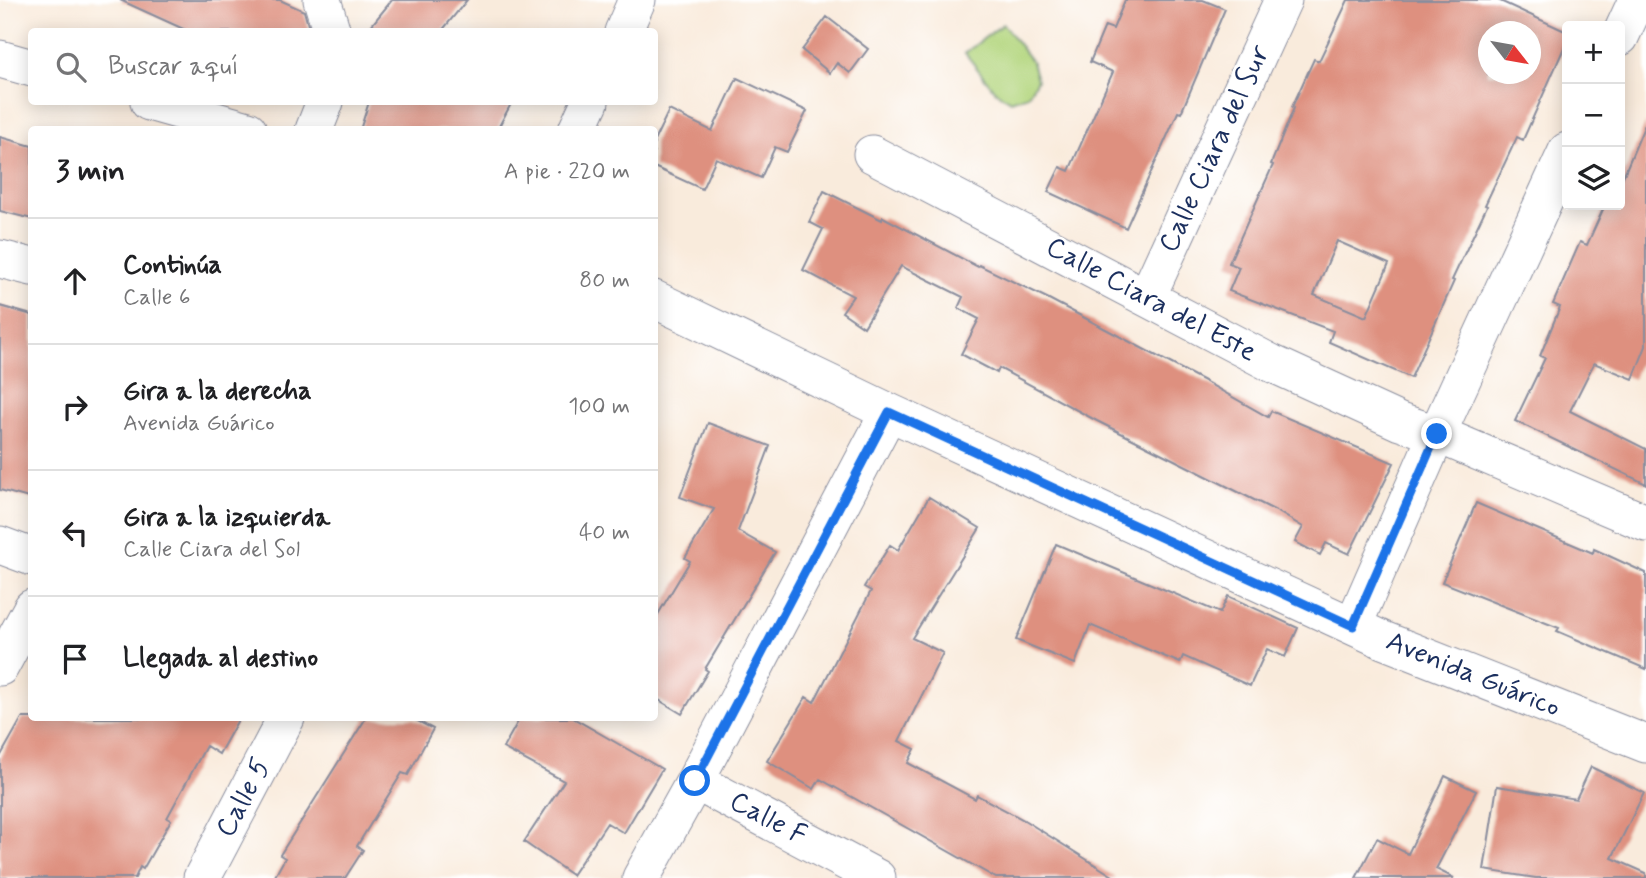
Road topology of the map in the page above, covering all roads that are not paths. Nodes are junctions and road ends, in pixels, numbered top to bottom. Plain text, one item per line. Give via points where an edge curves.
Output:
1 (322, 0) edge
2 (638, 0) edge
3 (1283, 0) edge
4 (331, 28) edge
5 (625, 28) edge
6 (0, 59) edge
7 (28, 67) edge
8 (160, 105) edge
9 (324, 105) edge
10 (589, 105) edge
11 (234, 126) edge
12 (316, 126) edge
13 (579, 126) edge
14 (872, 154) dead end
15 (1562, 162) edge
16 (0, 259) edge
17 (28, 266) edge
18 (1147, 298) junction
19 (658, 301) edge
20 (889, 412) junction
21 (1437, 434) junction
22 (1646, 523) edge
23 (0, 545) edge
24 (28, 556) edge
25 (28, 615) edge
26 (1353, 626) junction
27 (0, 667) edge
28 (284, 721) edge
29 (1646, 744) edge
30 (695, 781) junction
31 (202, 878) edge
32 (641, 878) edge
33 (877, 878) edge

1 - 4 street
2 - 5 street
3 - 18 street, Calle Ciara del Sur
6 - 7 street
8 - 11 street
9 - 12 street
10 - 13 street
14 - 18 street, Calle Ciara del Este
15 - 21 street
16 - 17 street
18 - 21 street, Calle Ciara del Este via 1271,363 1400,422
19 - 20 street, Avenida Guárico
20 - 26 street, Avenida Guárico
20 - 30 street
21 - 22 street, Calle Ciara del Este
21 - 26 street
23 - 24 street
25 - 27 street
26 - 29 street, Avenida Guárico
28 - 31 street, Calle 5
30 - 32 street
30 - 33 street, Calle F

